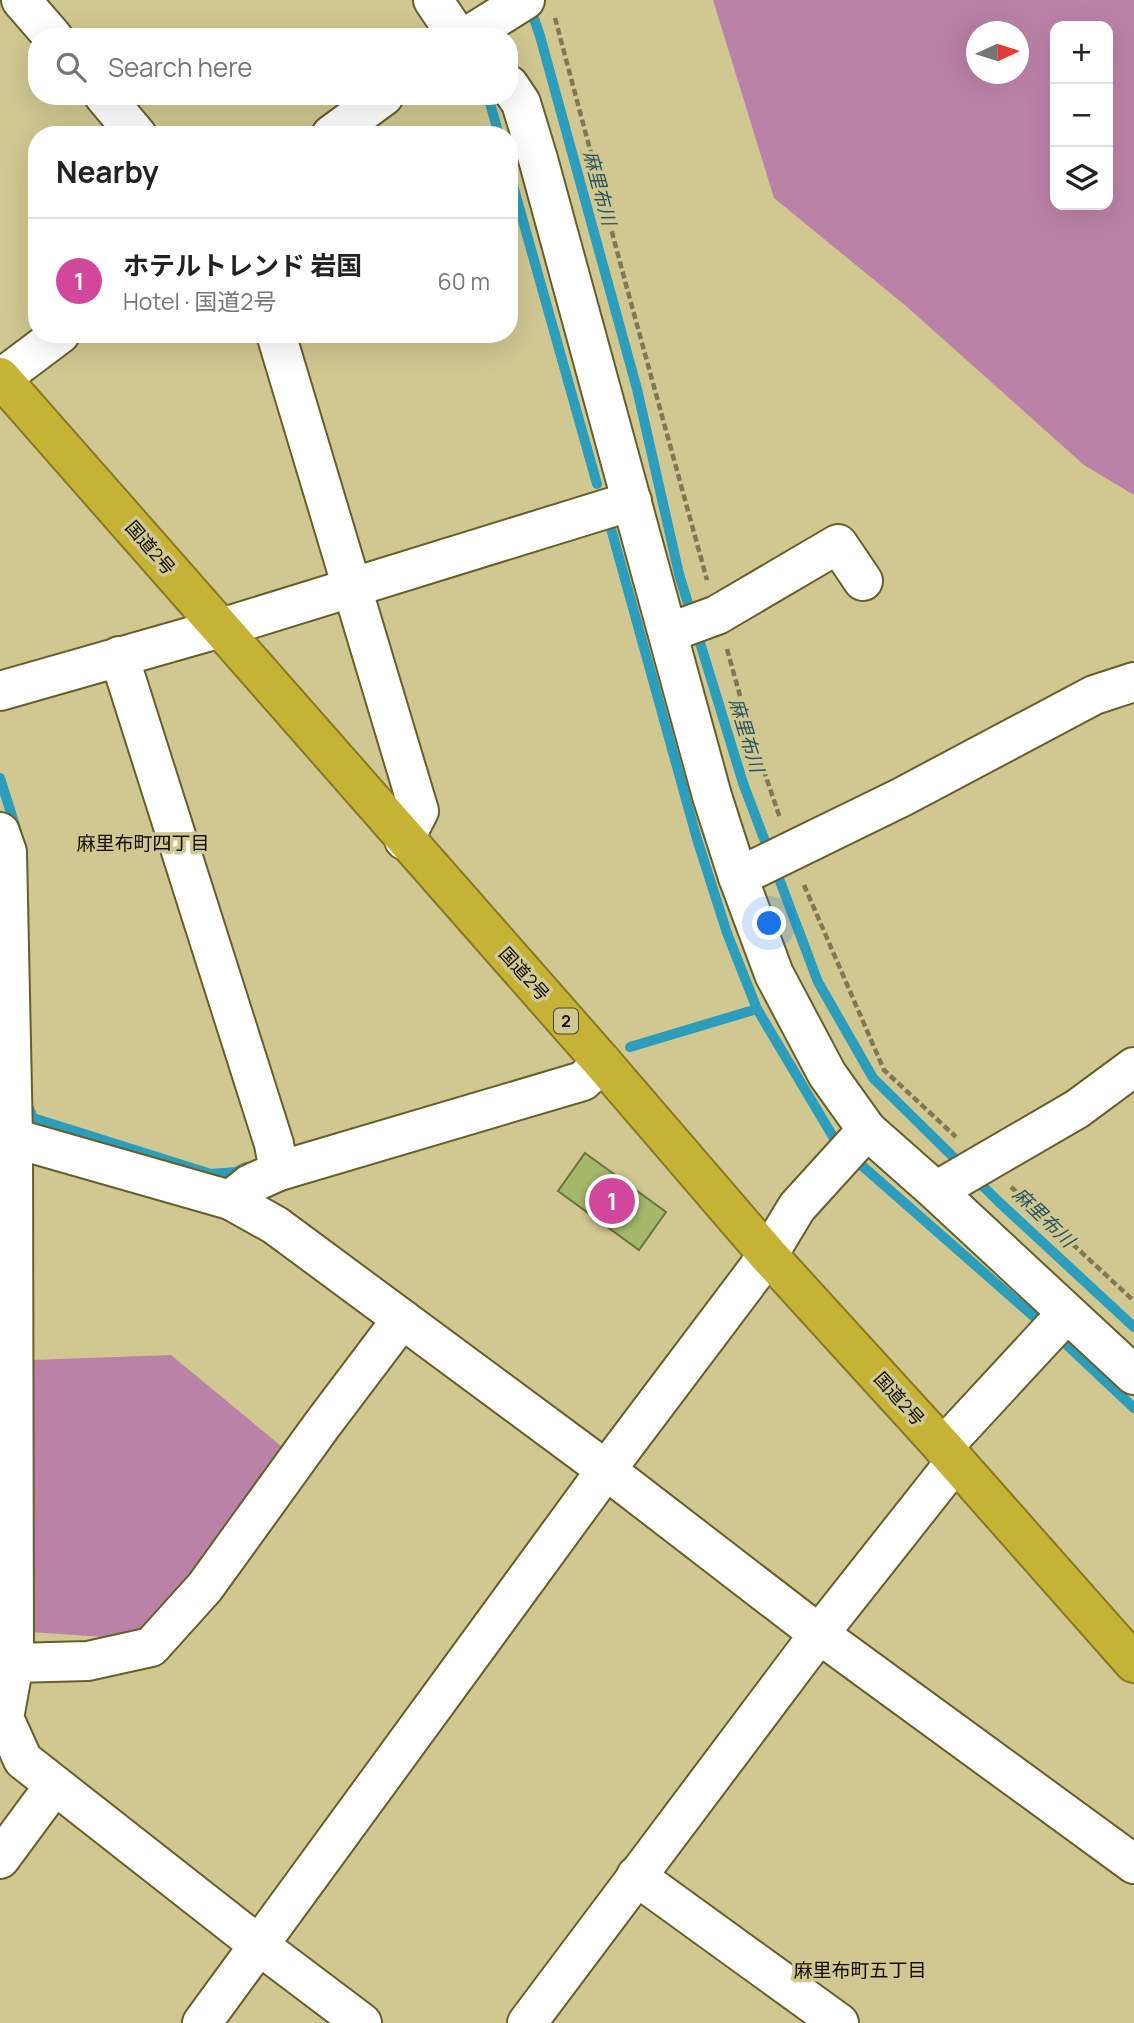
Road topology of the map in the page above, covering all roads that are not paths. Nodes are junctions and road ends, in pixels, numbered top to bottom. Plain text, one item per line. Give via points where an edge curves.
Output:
1 (21, 0) edge
2 (433, 0) edge
3 (531, 7) edge
4 (45, 28) edge
5 (452, 28) edge
6 (486, 28) edge
7 (518, 98) edge
8 (112, 105) edge
9 (372, 105) edge
10 (129, 126) edge
11 (343, 126) edge
12 (48, 343) edge
13 (279, 343) edge
14 (0, 378) edge
15 (632, 501) junction
16 (863, 581) dead end
17 (351, 587) junction
18 (693, 624) junction
19 (221, 628) junction
20 (119, 656) junction
21 (1134, 682) edge
22 (0, 691) edge
23 (0, 832) edge
24 (404, 840) junction
25 (738, 877) junction
26 (602, 1062) junction
27 (1134, 1067) edge
28 (867, 1130) junction
29 (7, 1138) edge
30 (279, 1171) junction
31 (961, 1177) junction
32 (230, 1200) junction
33 (768, 1255) junction
34 (1066, 1314) junction
35 (402, 1319) junction
36 (1124, 1350) edge
37 (949, 1454) junction
38 (606, 1470) junction
39 (819, 1634) junction
40 (14, 1663) junction
41 (1134, 1663) edge
42 (2, 1717) edge
43 (54, 1786) junction
44 (0, 1859) edge
45 (1134, 1864) edge
46 (636, 1877) junction
47 (260, 1946) junction
48 (202, 2023) edge
49 (362, 2023) edge
50 (527, 2023) edge
51 (839, 2023) edge

1 - 4 street
2 - 5 street
3 - 6 street
7 - 15 street
8 - 10 street
9 - 11 street
12 - 14 street
13 - 17 street
14 - 19 highway, 国道2号 / 2
15 - 17 street
15 - 18 street
16 - 18 street via 838,544
17 - 19 street
17 - 24 street via 419,811
18 - 25 street via 712,796
19 - 20 street
19 - 24 highway, 国道2号 / 2
20 - 22 street
20 - 30 street
21 - 25 street via 1094,695
23 - 29 street via 7,852
24 - 26 highway, 国道2号 / 2
25 - 28 street via 774,974 827,1074
26 - 30 street via 578,1083
26 - 33 highway, 国道2号 / 2
27 - 31 street via 1077,1109
28 - 31 street
28 - 33 street via 797,1207
29 - 32 street
29 - 40 street
30 - 32 street via 250,1184
31 - 34 street
32 - 35 street via 275,1225
33 - 37 highway, 国道2号 / 2
33 - 38 street
34 - 36 street
34 - 37 street
35 - 38 street
35 - 40 street via 205,1587 151,1647 88,1661
37 - 39 street
37 - 41 highway, 国道2号 / 2
38 - 39 street
38 - 47 street
39 - 45 street
39 - 46 street
40 - 42 street
42 - 43 street via 23,1760
43 - 44 street
43 - 47 street
46 - 50 street
46 - 51 street
47 - 48 street
47 - 49 street

